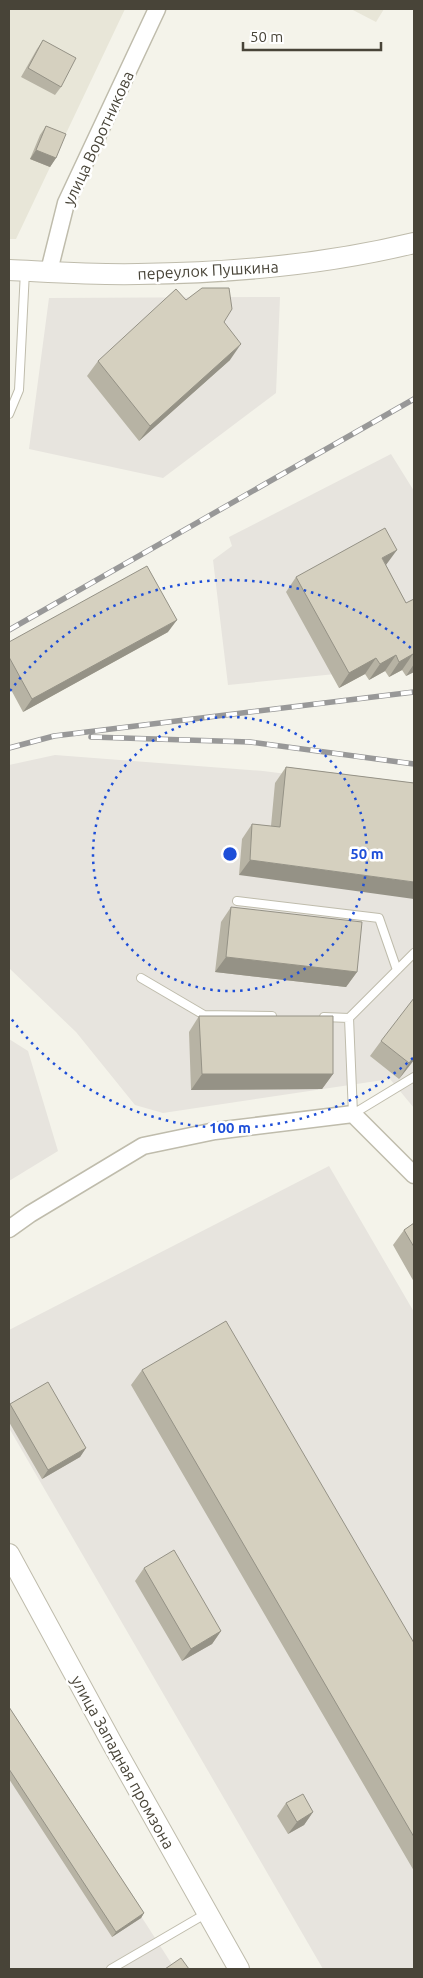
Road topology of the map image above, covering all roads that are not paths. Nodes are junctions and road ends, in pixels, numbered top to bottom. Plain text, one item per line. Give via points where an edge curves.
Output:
1 (157, 9) edge
2 (410, 244) edge
3 (17, 271) edge
4 (49, 271) junction
5 (9, 414) edge
6 (237, 901) dead end
7 (414, 953) edge
8 (397, 970) junction
9 (141, 978) dead end
10 (282, 1017) edge
11 (320, 1017) edge
12 (349, 1018) junction
13 (414, 1077) edge
14 (353, 1114) junction
15 (414, 1175) edge
16 (9, 1228) edge
17 (9, 1554) edge
18 (207, 1913) junction
19 (110, 1969) edge
20 (239, 1969) edge

1 - 4 street, улица Воротникова via 66,203
2 - 4 street, переулок Пушкина via 314,262 237,271 136,274
3 - 4 street, переулок Пушкина
3 - 5 lane via 19,390
6 - 8 lane via 378,918
7 - 8 lane
8 - 12 lane
9 - 10 lane via 204,1015
11 - 12 lane
12 - 14 lane
13 - 14 lane
14 - 15 street
14 - 16 street via 215,1131 143,1146
17 - 18 street, улица Западная промзона
18 - 19 lane
18 - 20 street, улица Западная промзона

